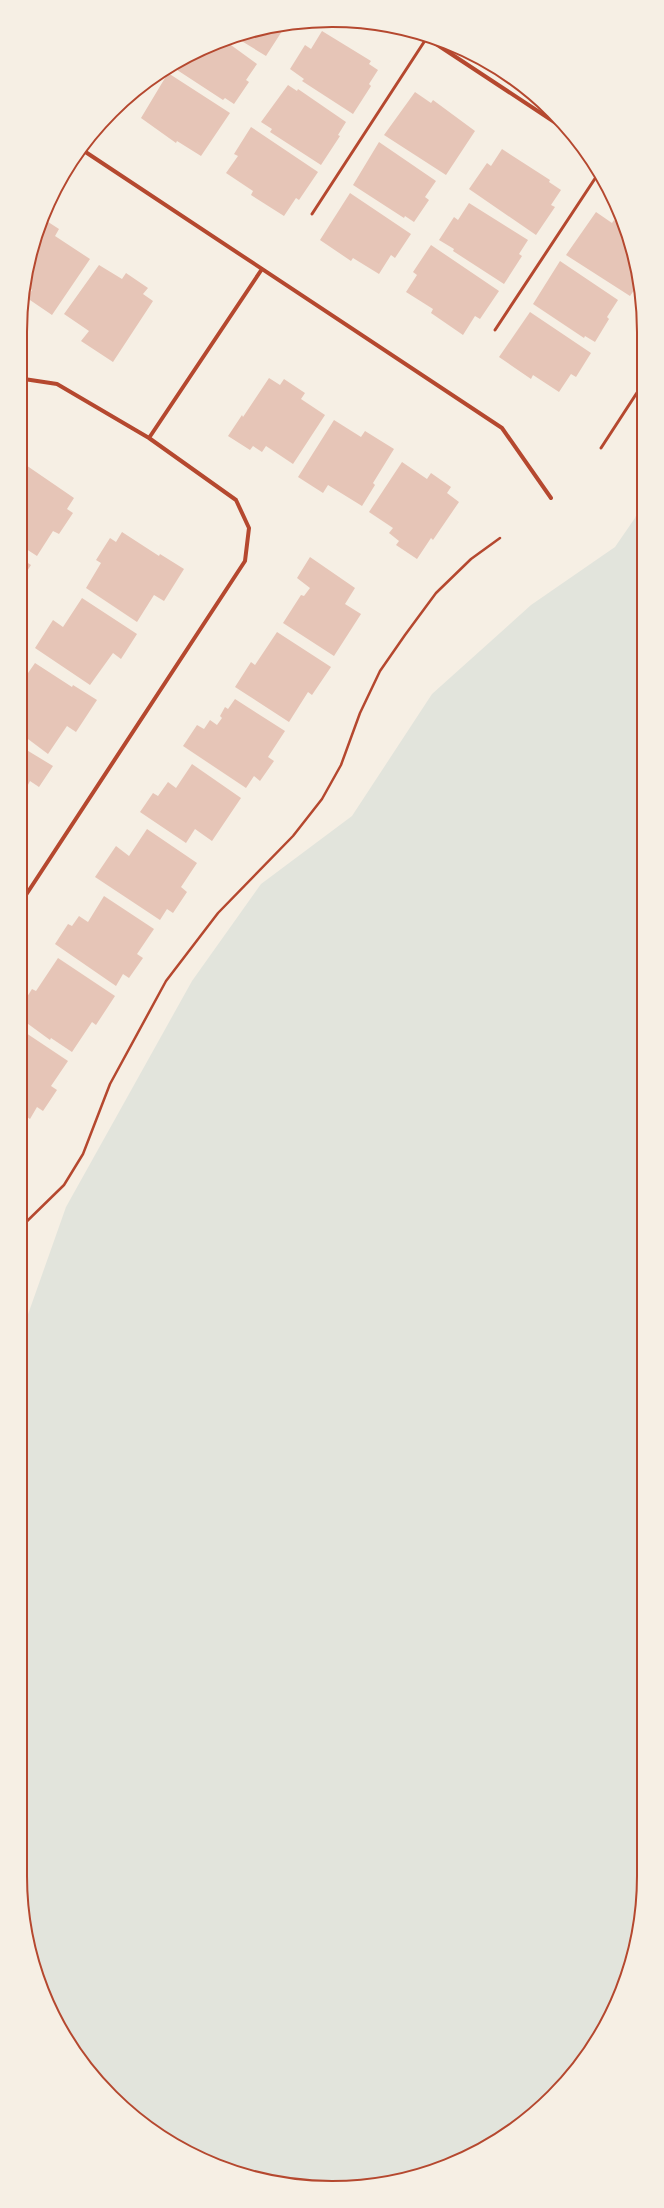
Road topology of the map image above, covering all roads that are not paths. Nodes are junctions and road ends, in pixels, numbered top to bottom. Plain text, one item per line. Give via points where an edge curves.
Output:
1 (424, 41) edge
2 (440, 47) edge
3 (552, 120) edge
4 (86, 152) edge
5 (595, 178) edge
6 (312, 214) dead end
7 (262, 269) junction
8 (495, 330) dead end
9 (27, 379) edge
10 (637, 393) edge
11 (149, 438) junction
12 (601, 448) dead end
13 (551, 498) dead end
14 (27, 893) edge

1 - 6 lane
2 - 3 street
4 - 7 street
5 - 8 lane
7 - 11 street
7 - 13 street via 502,428
9 - 11 street via 57,384
10 - 12 lane
11 - 14 street via 236,500 249,528 245,561

